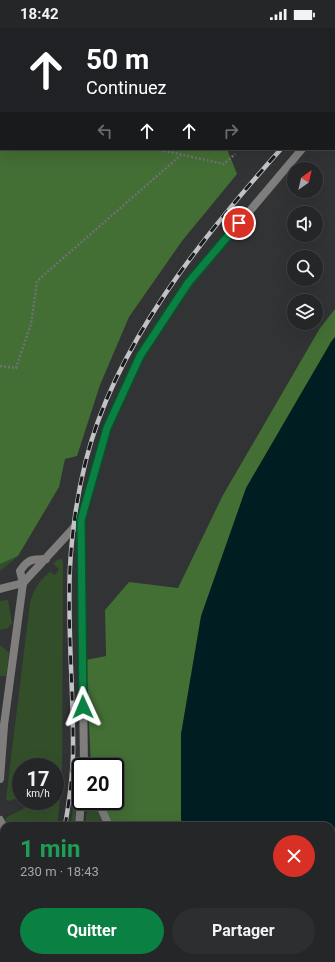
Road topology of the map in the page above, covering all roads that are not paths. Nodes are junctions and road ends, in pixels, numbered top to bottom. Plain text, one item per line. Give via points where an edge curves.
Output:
1 (301, 150) edge
2 (81, 520) junction
3 (46, 559) junction
4 (23, 583) junction
5 (0, 589) edge
6 (2, 728) edge
7 (84, 758) edge
8 (0, 779) edge
9 (80, 810) edge
10 (102, 810) edge
11 (79, 822) edge
12 (107, 822) edge

1 - 2 street via 188,283 140,356 107,428
2 - 3 street
2 - 7 street
3 - 4 street
3 - 4 street via 32,559 26,563 20,571
4 - 5 street
4 - 6 street
6 - 8 street
9 - 11 street
10 - 12 street

